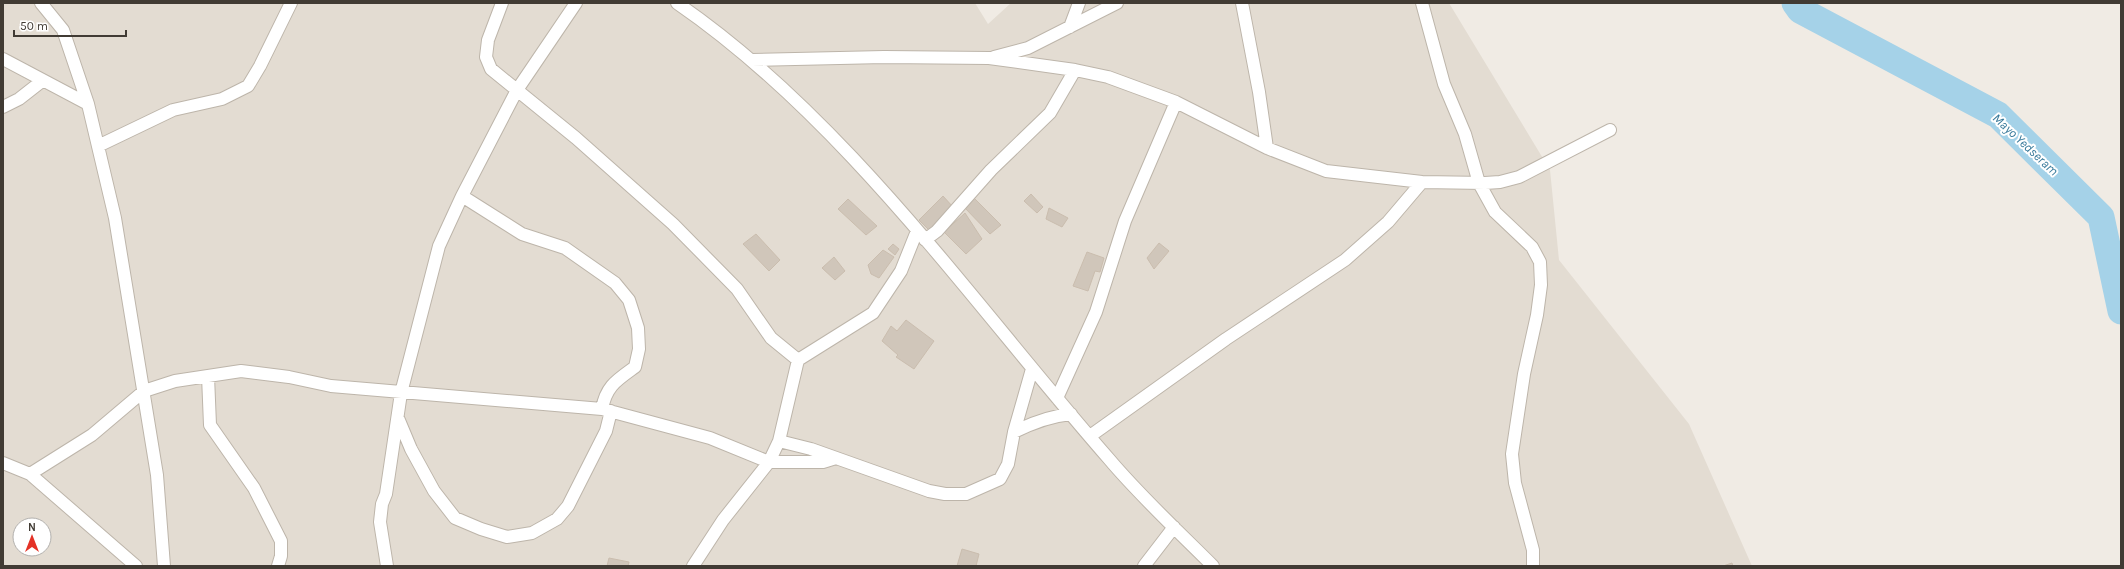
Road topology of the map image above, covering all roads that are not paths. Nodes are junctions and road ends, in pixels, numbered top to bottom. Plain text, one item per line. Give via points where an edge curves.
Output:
1 (41, 3) edge
2 (291, 3) edge
3 (502, 3) edge
4 (576, 3) edge
5 (677, 3) edge
6 (1080, 3) edge
7 (1117, 3) edge
8 (1242, 3) edge
9 (1422, 3) edge
10 (1070, 27) junction
11 (989, 58) junction
12 (3, 59) edge
13 (752, 60) junction
14 (1075, 70) junction
15 (42, 80) junction
16 (517, 90) junction
17 (1176, 102) junction
18 (88, 104) junction
19 (3, 107) edge
20 (1610, 130) dead end
21 (98, 146) junction
22 (1267, 148) junction
23 (1422, 182) junction
24 (1479, 183) junction
25 (462, 196) junction
26 (921, 236) junction
27 (798, 360) junction
28 (1032, 369) junction
29 (208, 376) junction
30 (144, 391) junction
31 (401, 393) junction
32 (1057, 398) junction
33 (606, 410) junction
34 (1071, 414) junction
35 (398, 417) junction
36 (1014, 432) junction
37 (1090, 436) junction
38 (779, 441) junction
39 (836, 458) junction
40 (769, 462) junction
41 (3, 463) edge
42 (30, 474) junction
43 (1174, 527) junction
44 (136, 566) edge
45 (164, 566) edge
46 (278, 566) edge
47 (386, 566) edge
48 (693, 566) edge
49 (1144, 566) edge
50 (1212, 566) edge
51 (1533, 566) edge

1 - 18 street via 63,30
2 - 21 street via 248,86 222,99 173,110
3 - 16 street via 488,40 486,57 491,69
4 - 16 street
5 - 13 street
6 - 10 street
7 - 10 street
8 - 22 street
9 - 24 street via 1444,84 1465,134
10 - 11 street via 1028,48
11 - 13 street
11 - 14 street
12 - 15 street
13 - 26 street via 838,144
14 - 17 street via 1108,77
14 - 26 street via 1050,112 991,170 937,231
15 - 18 street
15 - 19 street
16 - 25 street
16 - 27 street via 576,138 673,224 736,289 771,338
17 - 22 street
17 - 32 street via 1125,222 1096,312
18 - 21 street
20 - 24 street via 1519,177 1500,182
21 - 30 street via 115,218
22 - 23 street via 1326,171
23 - 24 street
23 - 37 street via 1388,222 1345,260 1226,339
24 - 51 street via 1495,212 1532,246 1540,262 1541,285 1537,315 1524,374 1512,454 1515,483 1533,550
25 - 31 street via 439,246
25 - 33 street via 522,234 565,248 615,283 629,300 638,328 639,349 635,367 611,385 604,397
26 - 27 street via 902,271 873,313
26 - 28 street
27 - 38 street
28 - 32 street
28 - 36 street
29 - 30 street via 175,381
29 - 31 street via 241,371 331,386
29 - 46 street via 210,426 254,488 281,541
30 - 42 street via 92,435
30 - 45 street via 157,475
31 - 33 street
31 - 35 street
32 - 34 street
33 - 35 street via 600,443 568,506 557,519 532,533 507,537 455,518 434,491 411,449
33 - 40 street via 710,438
34 - 36 street via 1035,422
34 - 37 street
35 - 47 street via 380,522
36 - 39 street via 1008,464 1000,479 966,494 929,492
37 - 43 street via 1110,461
38 - 39 street
38 - 40 street
39 - 40 street via 823,462
40 - 48 street via 723,520
41 - 42 street
42 - 44 street
43 - 49 street
43 - 50 street

